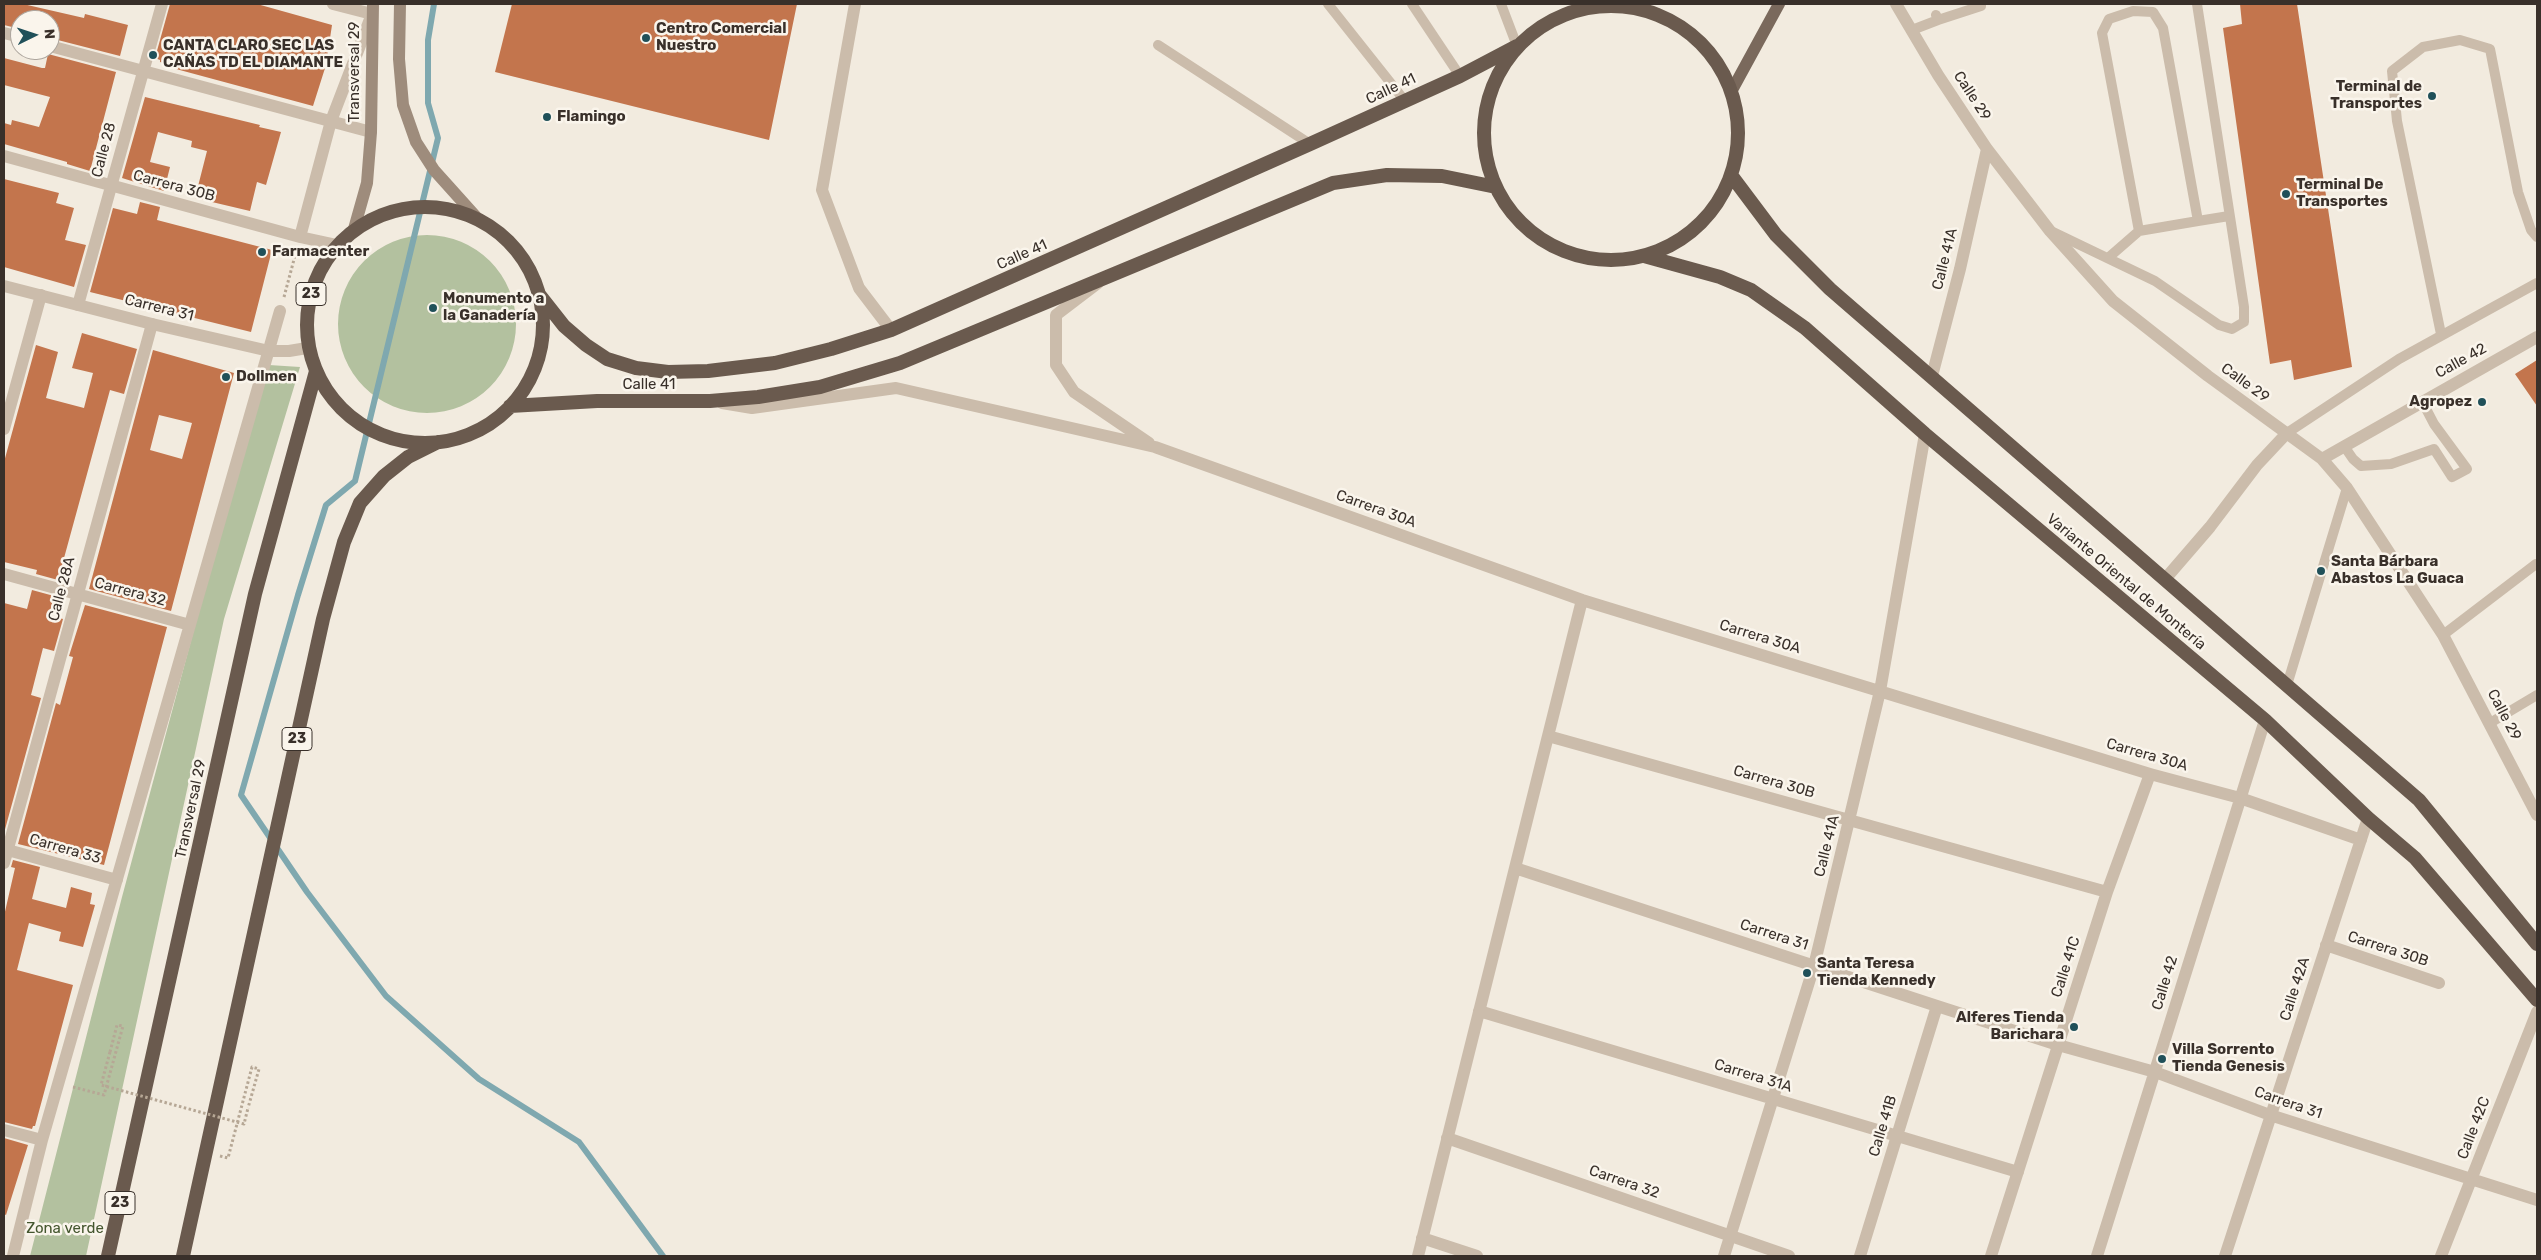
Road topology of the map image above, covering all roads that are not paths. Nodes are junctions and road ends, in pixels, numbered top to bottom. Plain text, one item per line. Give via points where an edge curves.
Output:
1 (162, 4) edge
2 (334, 4) edge
3 (400, 4) edge
4 (855, 4) edge
5 (1328, 4) edge
6 (1412, 4) edge
7 (1501, 4) edge
8 (1612, 4) edge
9 (1779, 4) edge
10 (1896, 4) edge
11 (1981, 4) edge
12 (2197, 4) edge
13 (372, 9) edge
14 (1912, 30) junction
15 (1158, 45) dead end
16 (1518, 46) junction
17 (60, 49) edge
18 (143, 71) junction
19 (1460, 76) junction
20 (1731, 92) junction
21 (1405, 101) junction
22 (331, 121) junction
23 (372, 132) junction
24 (1310, 144) junction
25 (1987, 149) junction
26 (4, 156) edge
27 (1731, 175) junction
28 (111, 186) junction
29 (1496, 187) junction
30 (2229, 216) junction
31 (478, 219) junction
32 (2198, 221) junction
33 (354, 229) junction
34 (2050, 231) junction
35 (2139, 231) junction
36 (300, 237) junction
37 (2537, 237) edge
38 (337, 245) junction
39 (1644, 256) junction
40 (2108, 258) junction
41 (1101, 281) junction
42 (2537, 283) edge
43 (4, 286) edge
44 (538, 293) junction
45 (41, 295) junction
46 (78, 305) junction
47 (280, 311) road end
48 (152, 324) junction
49 (891, 330) junction
50 (2441, 334) junction
51 (2537, 337) edge
52 (308, 348) junction
53 (269, 351) junction
54 (316, 371) junction
55 (1932, 376) junction
56 (710, 401) junction
57 (2422, 401) junction
58 (510, 406) junction
59 (4, 429) edge
60 (2287, 433) junction
61 (1925, 434) junction
62 (438, 442) junction
63 (2344, 446) junction
64 (1155, 447) junction
65 (2322, 459) junction
66 (2347, 488) junction
67 (2536, 564) edge
68 (4, 574) edge
69 (2166, 578) junction
70 (78, 594) junction
71 (1582, 600) junction
72 (190, 625) junction
73 (2443, 635) junction
74 (2287, 685) junction
75 (1880, 691) junction
76 (2537, 695) edge
77 (2265, 720) junction
78 (2490, 724) junction
79 (1548, 736) junction
80 (2150, 774) junction
81 (2240, 798) junction
82 (2537, 815) edge
83 (2368, 818) junction
84 (1850, 820) junction
85 (2360, 840) junction
86 (6, 849) edge
87 (4, 862) edge
88 (1515, 868) junction
89 (117, 880) junction
90 (2107, 892) junction
91 (2537, 944) edge
92 (2326, 945) junction
93 (1814, 966) junction
94 (2439, 983) dead end
95 (2537, 1000) edge
96 (1937, 1006) junction
97 (1479, 1011) junction
98 (2537, 1012) edge
99 (2058, 1045) junction
100 (2155, 1072) junction
101 (1774, 1099) junction
102 (2270, 1115) junction
103 (4, 1130) edge
104 (1896, 1137) junction
105 (1447, 1138) junction
106 (42, 1140) junction
107 (2018, 1172) junction
108 (2472, 1179) junction
109 (2537, 1200) edge
110 (1730, 1236) junction
111 (1422, 1238) junction
112 (14, 1256) edge
113 (108, 1256) edge
114 (183, 1256) edge
115 (1418, 1256) edge
116 (1477, 1256) edge
117 (1724, 1256) edge
118 (1789, 1256) edge
119 (1860, 1256) edge
120 (1991, 1256) edge
121 (2097, 1256) edge
122 (2224, 1256) edge
123 (2441, 1256) edge

1 - 18 street, Calle 28
2 - 13 street
3 - 31 main road via 399,58 404,105 416,142 434,170
4 - 49 street via 822,190 859,288
5 - 21 lane
6 - 19 lane
7 - 16 lane
8 - 16 highway via 1569,12 1539,28
8 - 20 highway via 1657,15 1697,39 1718,63
9 - 20 main road
10 - 14 street, Calle 29
11 - 14 lane via 1937,17
12 - 30 lane
13 - 22 street
13 - 23 main road, Transversal 29
14 - 25 street, Calle 29
15 - 24 lane
16 - 19 highway, Calle 41
16 - 29 highway via 1494,82 1485,124 1489,166
17 - 18 street
18 - 22 street
18 - 28 street, Calle 28
19 - 21 highway, Calle 41
20 - 27 highway via 1737,119 1737,147
21 - 24 highway, Calle 41
22 - 23 street
22 - 36 street
23 - 33 main road, Transversal 29 via 367,182
24 - 49 highway, Calle 41
25 - 34 street, Calle 29
25 - 55 street, Calle 41A
26 - 28 street, Carrera 30B
27 - 39 highway via 1717,203 1697,226 1672,245
27 - 55 highway, Variante Oriental de Montería via 1776,235 1830,289
28 - 36 street, Carrera 30B
28 - 46 street, Calle 28
29 - 39 highway via 1512,212 1532,233 1557,248 1585,258 1615,260
29 - 41 highway, Calle 41 via 1433,176 1387,175 1333,183
30 - 32 lane
30 - 40 lane via 2244,307 2244,322 2232,329 2219,326 2155,281
31 - 33 highway, 23 via 448,208 414,206 383,213
31 - 44 highway, 23 via 498,232 516,250
32 - 35 lane
32 - 35 lane via 2163,28 2153,12 2133,11 2109,19 2102,33
33 - 38 highway, 23
34 - 40 lane
34 - 60 street, Calle 29 via 2113,300 2208,376
35 - 40 lane
36 - 38 street, Carrera 30B
37 - 50 lane via 2531,230 2518,192 2490,49 2460,40 2423,47 2392,71 2397,121
38 - 52 highway, 23 via 319,271 309,301
39 - 61 highway, Variante Oriental de Montería via 1720,277 1751,290 1805,328
41 - 56 highway, Calle 41 via 900,363 820,387
41 - 64 street via 1056,315 1056,365 1074,392
42 - 50 lane
43 - 45 street, Carrera 31
44 - 49 highway, Calle 41 via 564,326 607,358 636,368 668,372 775,363 831,350
44 - 58 highway, 23 via 542,319 539,353 523,390
45 - 46 street, Carrera 31
45 - 59 street
46 - 48 street, Carrera 31
47 - 53 street
48 - 53 street, Carrera 31
48 - 70 street, Calle 28A
50 - 60 lane
51 - 57 street, Calle 42
52 - 53 street, Carrera 31
52 - 54 highway, 23
53 - 72 street
54 - 62 highway, 23 via 330,396 349,416 373,431 399,440
54 - 113 highway, Transversal 29 / 23 via 255,594
55 - 69 highway, Variante Oriental de Montería
56 - 58 highway, Calle 41 via 598,401
56 - 64 street via 752,408 896,388
57 - 63 street, Calle 42
57 - 63 lane via 2434,424 2467,469 2452,477 2434,449 2390,464 2362,466
58 - 62 highway, 23 via 478,431
60 - 65 street, Calle 29
60 - 69 street via 2257,465
61 - 75 street, Calle 41A
61 - 77 highway, Variante Oriental de Montería
62 - 114 highway, 23 via 408,457 384,476 360,502 344,542 323,620
63 - 65 street, Calle 42
64 - 71 street, Carrera 30A
65 - 66 street, Calle 29
66 - 73 street, Calle 29
66 - 74 lane
67 - 73 lane
68 - 70 street, Carrera 32
69 - 74 highway, Variante Oriental de Montería
70 - 72 street, Carrera 32
70 - 86 street, Calle 28A
71 - 75 street, Carrera 30A
71 - 79 street
72 - 89 street
73 - 78 street, Calle 29
74 - 91 highway, Variante Oriental de Montería via 2419,800
75 - 80 street, Carrera 30A
75 - 84 street, Calle 41A
76 - 78 lane
77 - 81 street, Calle 42
77 - 83 highway, Variante Oriental de Montería
78 - 82 street, Calle 29
79 - 84 street, Carrera 30B
79 - 88 street
80 - 81 street, Carrera 30A
80 - 90 street, Calle 41C
81 - 85 street, Carrera 30A
81 - 100 street, Calle 42
83 - 85 street, Calle 42A
83 - 95 highway, Variante Oriental de Montería via 2415,858
84 - 90 street, Carrera 30B
84 - 93 street, Calle 41A
85 - 92 street, Calle 42A
86 - 87 street, Calle 28A
86 - 89 street, Carrera 33
88 - 93 street, Carrera 31
88 - 97 street
89 - 106 street
90 - 99 street, Calle 41C
92 - 94 street, Carrera 30B
92 - 102 street, Calle 42A
93 - 96 street, Carrera 31
93 - 101 street, Calle 41A
96 - 99 street, Carrera 31
96 - 104 street, Calle 41B
97 - 101 street, Carrera 31A
97 - 105 street
98 - 108 street, Calle 42C
99 - 100 street, Carrera 31
99 - 107 street, Calle 41C
100 - 102 street, Carrera 31
100 - 121 street, Calle 42
101 - 104 street, Carrera 31A
101 - 110 street, Calle 41A
102 - 108 street, Carrera 31
102 - 122 street, Calle 42A
103 - 106 street
104 - 107 street, Carrera 31A
104 - 119 street, Calle 41B
105 - 110 street, Carrera 32
105 - 111 street
106 - 112 street
107 - 120 street, Calle 41C
108 - 109 street, Carrera 31
108 - 123 street, Calle 42C
110 - 117 street, Calle 41A
110 - 118 street, Carrera 32
111 - 115 street
111 - 116 street

